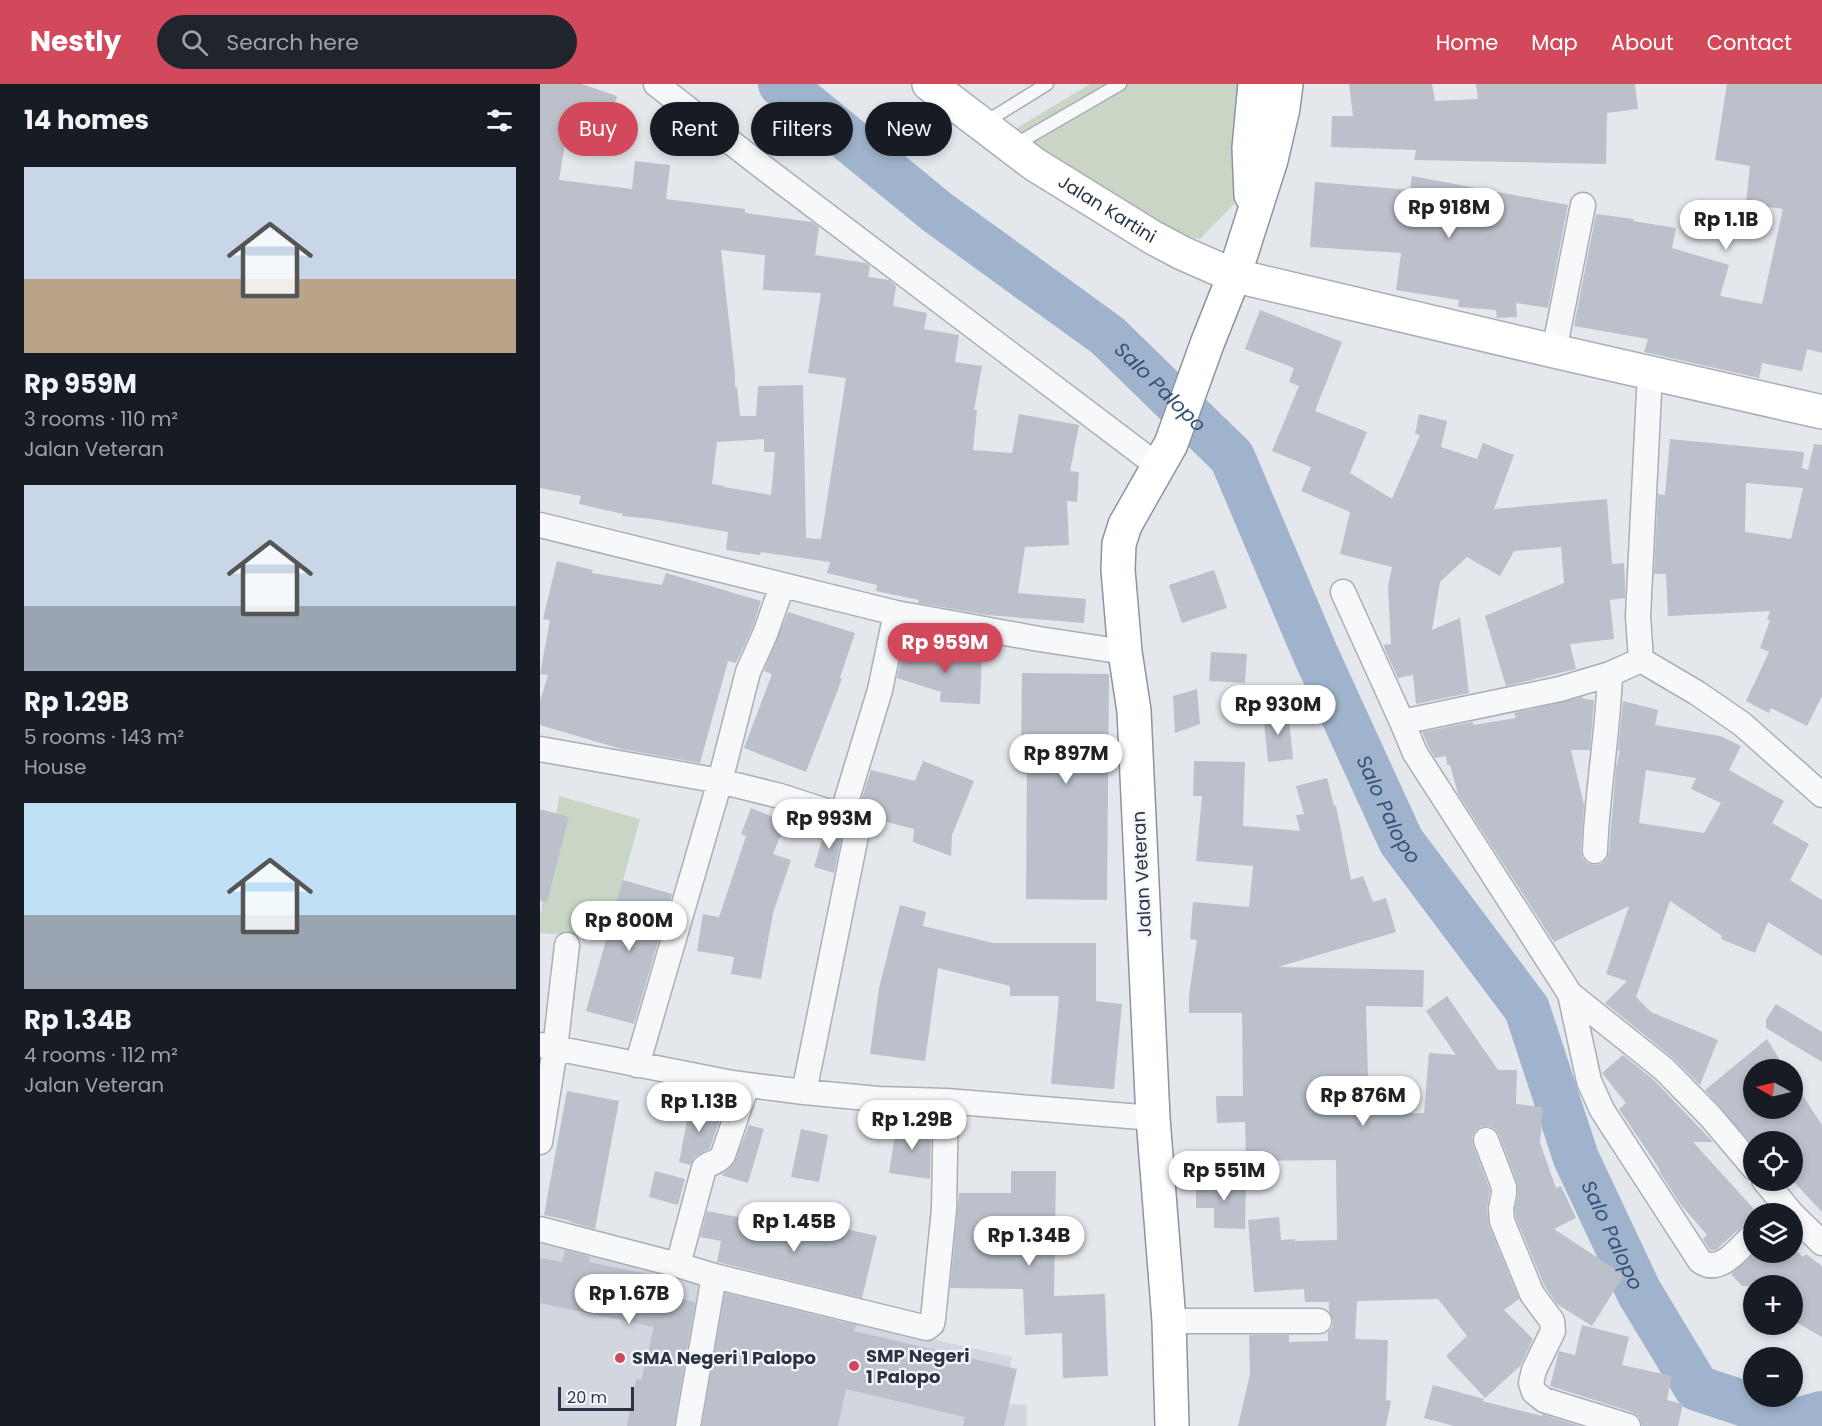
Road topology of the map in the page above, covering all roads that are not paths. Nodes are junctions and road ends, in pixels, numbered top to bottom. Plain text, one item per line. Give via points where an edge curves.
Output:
1 (657, 84) edge
2 (929, 84) edge
3 (1047, 84) edge
4 (1120, 84) edge
5 (1255, 84) edge
6 (1286, 84) edge
7 (982, 124) junction
8 (1012, 146) junction
9 (1583, 205) dead end
10 (1252, 218) junction
11 (1234, 276) junction
12 (1554, 351) junction
13 (1650, 372) junction
14 (1822, 412) edge
15 (1164, 455) junction
16 (540, 525) edge
17 (782, 586) junction
18 (1343, 592) dead end
19 (896, 613) junction
20 (1125, 652) junction
21 (1641, 660) junction
22 (1611, 675) junction
23 (1402, 722) junction
24 (540, 749) edge
25 (720, 781) junction
26 (1822, 795) edge
27 (842, 815) junction
28 (1595, 850) dead end
29 (567, 945) dead end
30 (1570, 994) junction
31 (548, 1047) edge
32 (637, 1065) junction
33 (747, 1085) junction
34 (804, 1092) junction
35 (946, 1101) junction
36 (1153, 1118) junction
37 (1486, 1140) dead end
38 (540, 1142) edge
39 (1743, 1155) edge
40 (1803, 1226) edge
41 (540, 1229) edge
42 (1822, 1242) edge
43 (1743, 1245) edge
44 (678, 1265) junction
45 (714, 1276) junction
46 (1169, 1321) junction
47 (1319, 1321) dead end
48 (1176, 1425) edge
49 (688, 1426) edge
50 (1628, 1426) edge

1 - 15 street via 768,171
2 - 7 main road, Jalan Kartini
3 - 7 lane
4 - 8 lane
5 - 10 main road via 1249,148
6 - 10 main road, Jalan Veteran via 1271,160
7 - 8 main road, Jalan Kartini
8 - 11 main road, Jalan Kartini via 1034,164 1152,237
9 - 12 street
10 - 11 main road, Jalan Veteran
11 - 12 main road, Jalan Kartini
11 - 15 main road, Jalan Veteran
12 - 13 main road, Jalan Kartini
13 - 14 main road, Jalan Kartini
13 - 21 street via 1638,616
15 - 20 main road, Jalan Veteran via 1125,525 1119,544
16 - 17 street
17 - 19 street
17 - 25 street via 748,672
18 - 23 street
19 - 20 street
19 - 27 street via 880,690
20 - 36 main road, Jalan Veteran via 1134,711
21 - 22 street
21 - 26 street via 1742,724
22 - 23 street
22 - 28 street
23 - 30 street via 1415,753
24 - 25 street
25 - 27 street
25 - 32 street
27 - 34 street via 854,820 856,836
29 - 31 street
30 - 39 street via 1664,1069
30 - 43 street via 1589,1080 1602,1110 1700,1261 1706,1266 1717,1266
31 - 32 street
31 - 38 street
32 - 33 street
33 - 34 street
33 - 44 street via 723,1155 704,1168
34 - 35 street
35 - 36 street
35 - 45 street via 944,1209 933,1319 927,1328
36 - 46 main road, Jalan Veteran
37 - 50 street via 1504,1187 1502,1221 1532,1294 1552,1321 1553,1331 1534,1370 1534,1392 1544,1400
40 - 42 street
41 - 44 street
44 - 45 street
45 - 49 street
46 - 47 street
46 - 48 main road, Jalan Veteran

